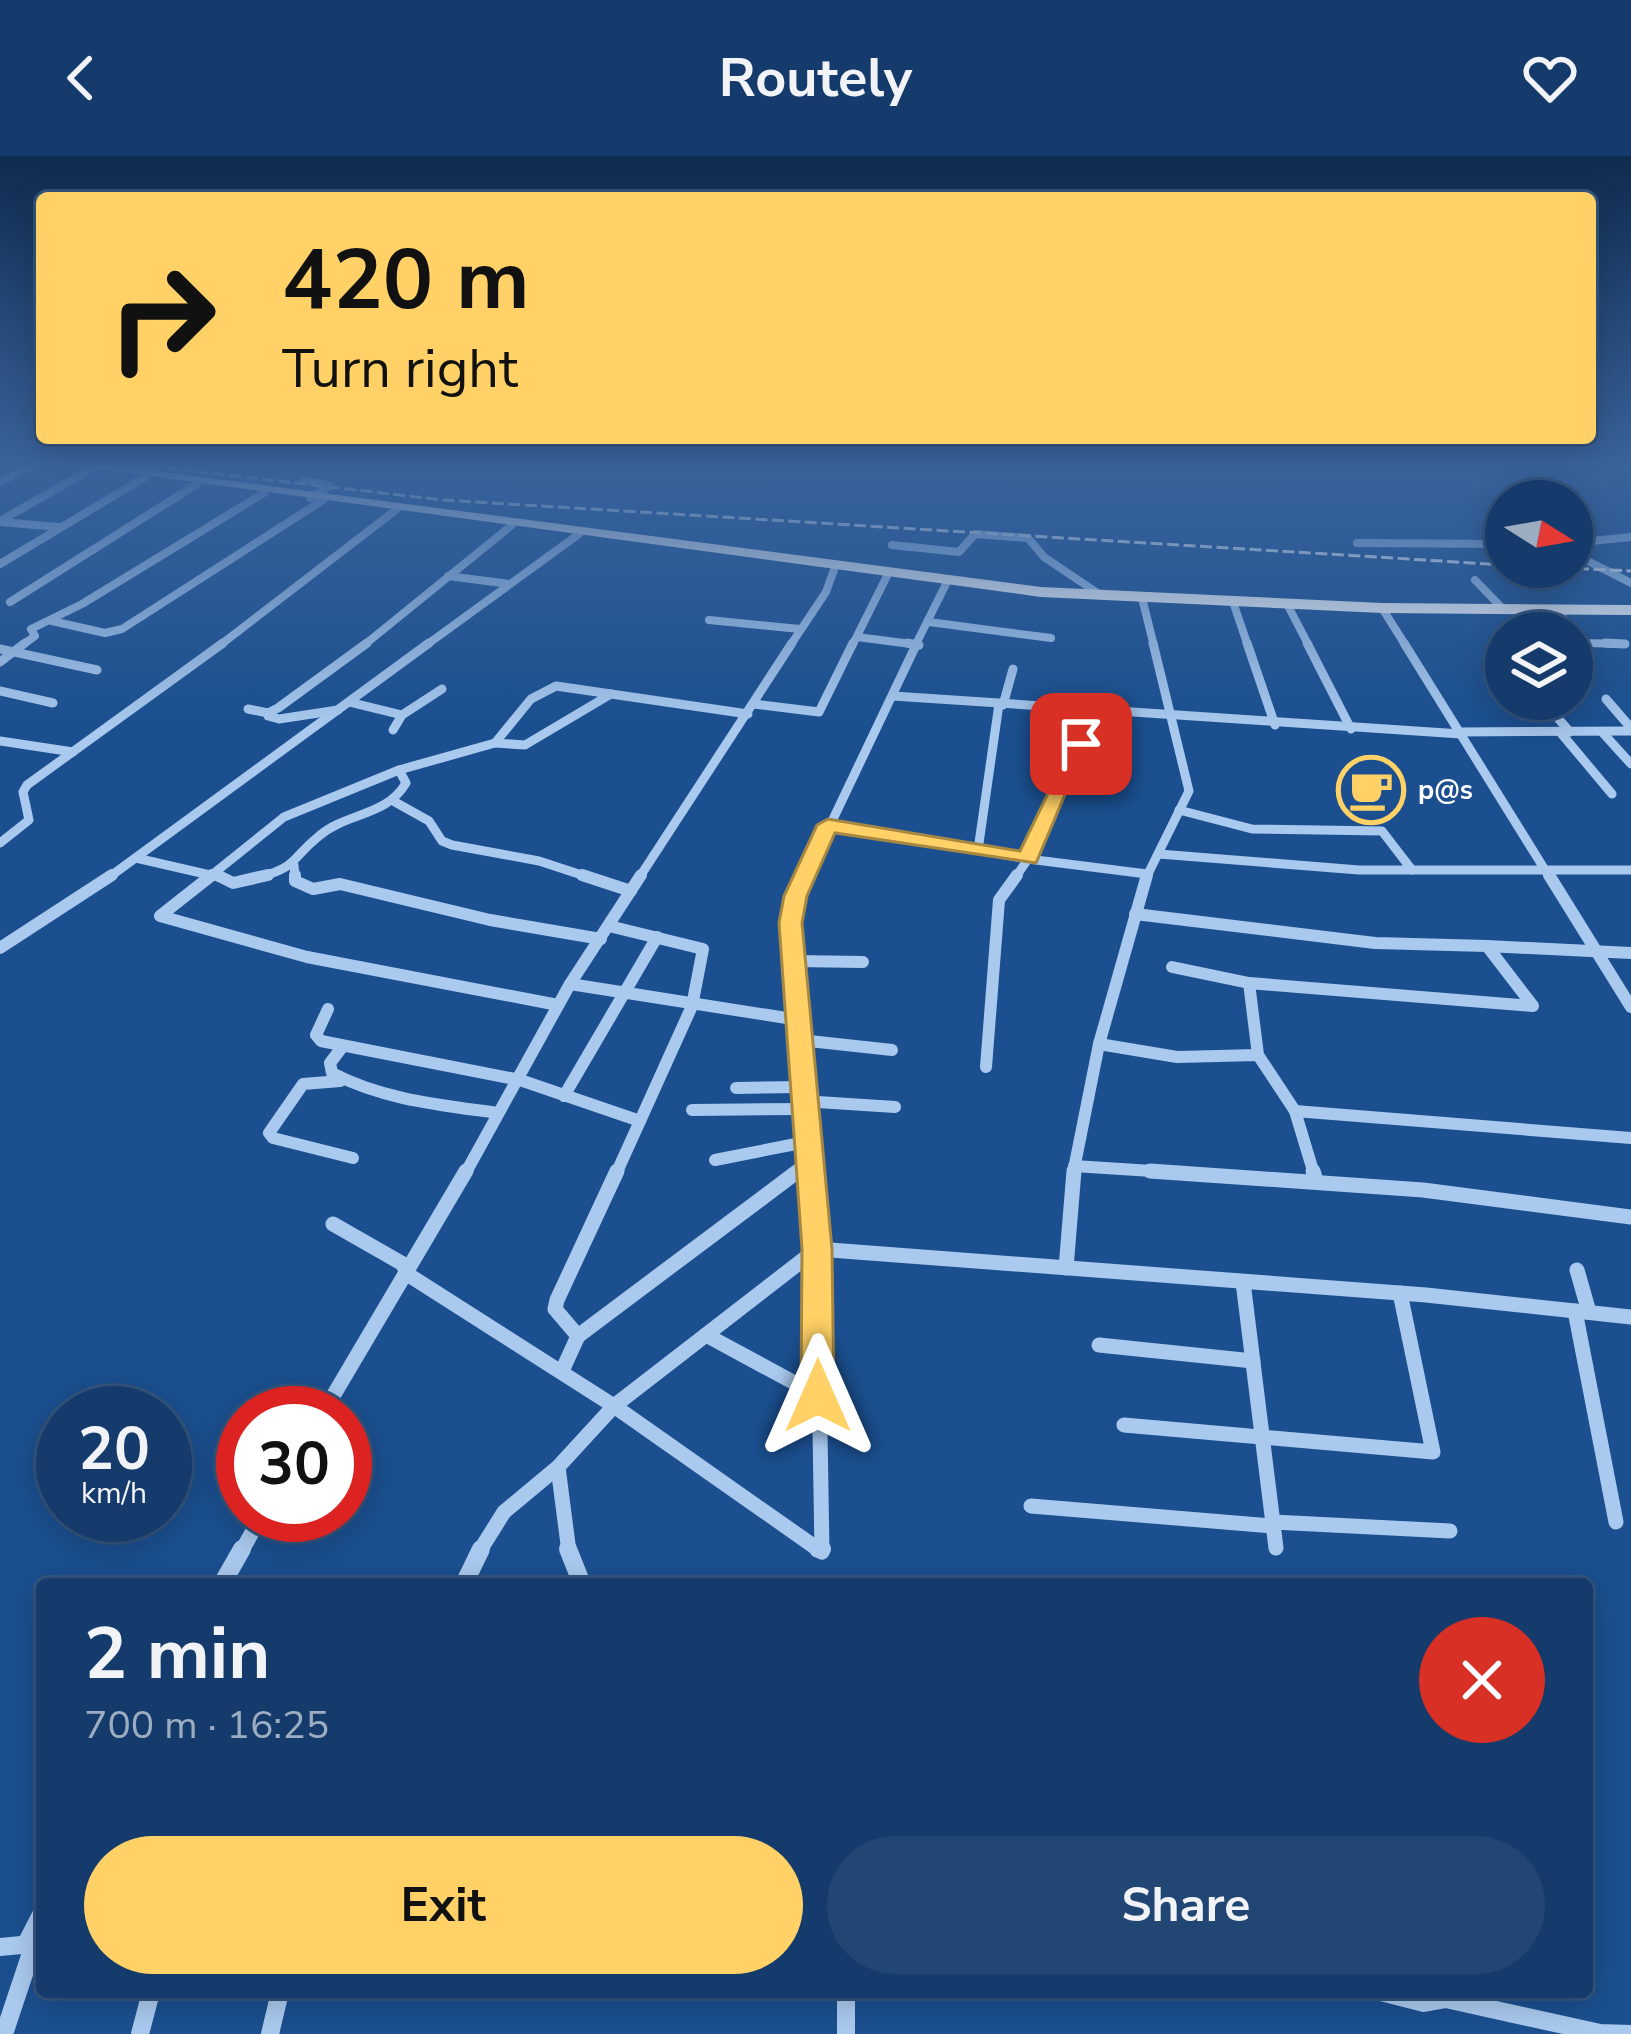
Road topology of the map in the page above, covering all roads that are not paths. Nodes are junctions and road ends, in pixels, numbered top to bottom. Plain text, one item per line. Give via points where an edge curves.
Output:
1 (90, 552) edge
2 (166, 552) edge
3 (238, 552) edge
4 (343, 552) edge
5 (478, 552) edge
6 (555, 552) edge
7 (716, 552) edge
8 (1039, 552) edge
9 (1593, 564) edge
10 (835, 567) junction
11 (888, 574) junction
12 (448, 575) junction
13 (1475, 580) dead end
14 (947, 582) junction
15 (1631, 583) edge
16 (510, 584) junction
17 (1099, 594) junction
18 (1142, 598) junction
19 (10, 602) dead end
20 (1233, 602) junction
21 (1287, 604) junction
22 (1382, 608) junction
23 (1504, 610) junction
24 (1631, 610) edge
25 (1548, 611) junction
26 (709, 620) dead end
27 (51, 621) junction
28 (929, 622) junction
29 (800, 629) junction
30 (857, 637) junction
31 (1051, 638) dead end
32 (1625, 644) dead end
33 (919, 645) junction
34 (0, 650) edge
35 (14, 652) junction
36 (0, 662) edge
37 (1417, 663) dead end
38 (1012, 669) dead end
39 (97, 670) dead end
40 (442, 689) dead end
41 (0, 691) edge
42 (611, 694) junction
43 (893, 696) junction
44 (1606, 699) dead end
45 (349, 702) junction
46 (52, 703) dead end
47 (1001, 705) junction
48 (751, 709) junction
49 (248, 710) dead end
50 (338, 710) junction
51 (271, 712) junction
52 (1086, 712) junction
53 (402, 716) junction
54 (1170, 717) junction
55 (1556, 720) edge
56 (1275, 725) junction
57 (1351, 729) junction
58 (392, 730) dead end
59 (1631, 730) edge
60 (1602, 731) junction
61 (1565, 732) junction
62 (1460, 734) junction
63 (0, 741) edge
64 (495, 743) junction
65 (73, 752) junction
66 (1631, 764) edge
67 (399, 770) junction
68 (1612, 794) dead end
69 (395, 802) junction
70 (1179, 810) junction
71 (828, 825) junction
72 (0, 843) edge
73 (978, 850) junction
74 (1159, 854) junction
75 (136, 858) junction
76 (1028, 859) junction
77 (294, 865) junction
78 (1412, 869) junction
79 (1546, 869) junction
80 (1631, 870) edge
81 (213, 873) junction
82 (1147, 874) junction
83 (631, 891) junction
84 (1136, 914) junction
85 (609, 926) junction
86 (657, 937) junction
87 (601, 938) junction
88 (1487, 946) junction
89 (0, 948) edge
90 (1599, 951) junction
91 (1631, 952) edge
92 (796, 961) junction
93 (863, 962) dead end
94 (1172, 968) dead end
95 (1249, 982) junction
96 (570, 984) junction
97 (627, 993) junction
98 (558, 1005) junction
99 (692, 1006) junction
100 (1631, 1007) edge
101 (328, 1009) dead end
102 (800, 1020) junction
103 (800, 1040) junction
104 (1099, 1044) junction
105 (343, 1046) junction
106 (892, 1050) dead end
107 (1258, 1055) junction
108 (986, 1067) dead end
109 (520, 1080) junction
110 (347, 1082) junction
111 (736, 1088) dead end
112 (564, 1096) junction
113 (802, 1099) junction
114 (895, 1107) dead end
115 (692, 1110) dead end
116 (1294, 1111) junction
117 (498, 1114) junction
118 (640, 1121) junction
119 (1631, 1138) edge
120 (806, 1142) junction
121 (352, 1158) dead end
122 (715, 1160) dead end
123 (807, 1164) junction
124 (1074, 1166) junction
125 (1316, 1181) junction
126 (1631, 1217) edge
127 (333, 1224) dead end
128 (817, 1249) junction
129 (1066, 1268) junction
130 (1577, 1270) dead end
131 (407, 1274) junction
132 (1244, 1282) junction
133 (1400, 1294) junction
134 (1582, 1311) junction
135 (1631, 1316) edge
136 (706, 1335) junction
137 (578, 1336) junction
138 (1099, 1345) dead end
139 (1253, 1361) junction
140 (562, 1371) junction
141 (339, 1386) edge
142 (818, 1396) junction
143 (614, 1406) junction
144 (1124, 1425) dead end
145 (1263, 1439) junction
146 (558, 1467) junction
147 (1031, 1506) dead end
148 (1616, 1522) dead end
149 (1273, 1524) junction
150 (1450, 1531) dead end
151 (246, 1542) edge
152 (1276, 1548) dead end
153 (225, 1578) edge
154 (467, 1578) edge
155 (579, 1578) edge
156 (34, 1944) edge
157 (0, 1947) edge
158 (150, 1998) edge
159 (279, 1998) edge
160 (846, 1998) edge
161 (1405, 1998) edge
162 (1631, 2033) edge
163 (4, 2034) edge
164 (140, 2034) edge
165 (270, 2034) edge
166 (846, 2034) edge

1 - 19 street
2 - 27 street
3 - 27 street via 122,629
4 - 65 street
5 - 12 street
6 - 16 street
7 - 10 highway
8 - 17 street
9 - 15 street
10 - 11 highway
10 - 29 street
11 - 14 highway
11 - 30 street
12 - 16 street
12 - 51 street
13 - 23 street
14 - 17 highway
14 - 28 street
16 - 45 street
17 - 18 highway
18 - 20 highway
18 - 54 street
20 - 21 highway
20 - 56 street
21 - 22 highway
21 - 57 street
22 - 23 highway
22 - 62 street
23 - 25 highway
24 - 25 highway
25 - 32 street via 1587,643
26 - 29 street
27 - 35 street via 29,631 35,636
28 - 31 street
28 - 33 street
29 - 48 street
30 - 33 street
30 - 48 street via 819,712
33 - 43 street
34 - 35 street
35 - 36 street
35 - 39 street
37 - 62 street
38 - 47 street
40 - 53 street
41 - 46 street
42 - 48 street
42 - 64 street via 525,745
42 - 64 street via 556,686 530,699
43 - 47 street
43 - 71 street
44 - 59 street
45 - 50 street
45 - 53 street
47 - 52 street
47 - 73 street
48 - 83 street
49 - 51 street
50 - 51 street via 279,719
50 - 75 street
52 - 54 street
52 - 76 street via 1069,780 1058,787
53 - 58 street
54 - 56 street
54 - 70 street via 1189,791
55 - 61 street
56 - 57 street
57 - 62 street
59 - 60 street
60 - 61 street
60 - 66 street
61 - 62 street
61 - 68 street
62 - 79 street
63 - 65 street
64 - 67 street
65 - 72 street via 27,785 29,820
67 - 69 street via 406,783
67 - 81 street via 284,817
69 - 77 street via 318,836
69 - 83 street via 426,816 452,845 539,861
70 - 74 street
70 - 78 street via 1231,824 1382,831
71 - 73 street
71 - 92 street via 796,896
73 - 76 street
74 - 78 street
74 - 82 street
75 - 81 street
75 - 89 street
76 - 82 street
76 - 108 street via 999,901
77 - 81 street via 233,883
77 - 87 street via 295,881 313,889 340,884
78 - 79 street
79 - 80 street
79 - 90 street
81 - 98 street via 160,916 356,966
82 - 84 street
83 - 85 street
84 - 88 street via 1376,943
84 - 104 street
85 - 86 street
85 - 87 street
86 - 97 street
86 - 99 street via 704,949
87 - 96 street
88 - 90 street
88 - 95 street via 1533,1006
90 - 91 street
90 - 100 street
92 - 93 street
92 - 102 street
94 - 95 street
95 - 107 street
96 - 97 street
96 - 98 street
97 - 99 street
97 - 112 street
98 - 109 street
99 - 102 street
99 - 118 street
101 - 105 street via 316,1035
102 - 103 street
103 - 106 street
103 - 113 street
104 - 107 street via 1177,1057
104 - 124 street
105 - 109 street
105 - 110 street via 330,1064
107 - 116 street
109 - 112 street
109 - 117 street
110 - 117 street
110 - 121 street via 304,1079 269,1133
111 - 113 street
112 - 118 street
113 - 114 street
113 - 115 street
113 - 120 street
116 - 119 street
116 - 125 street
117 - 131 street
118 - 137 street via 557,1300 555,1309
120 - 122 street
120 - 123 street
123 - 128 street
123 - 137 street
124 - 125 street
124 - 129 street
125 - 126 street
127 - 131 street via 403,1264
128 - 129 street
128 - 136 street
128 - 142 street
129 - 132 street
130 - 134 street
131 - 140 street
131 - 141 street
132 - 133 street
132 - 139 street
133 - 134 street
133 - 145 street via 1433,1452
134 - 135 street
134 - 148 street
136 - 142 street
136 - 143 street
137 - 140 street
138 - 139 street
139 - 145 street
140 - 143 street
142 - 143 street via 822,1552
143 - 146 street
144 - 145 street
145 - 149 street
146 - 154 street via 504,1512
146 - 155 street via 560,1526
147 - 149 street
149 - 150 street
149 - 152 street
151 - 153 street
156 - 157 street
156 - 163 street
158 - 164 street
159 - 165 street
160 - 166 street
161 - 162 street

